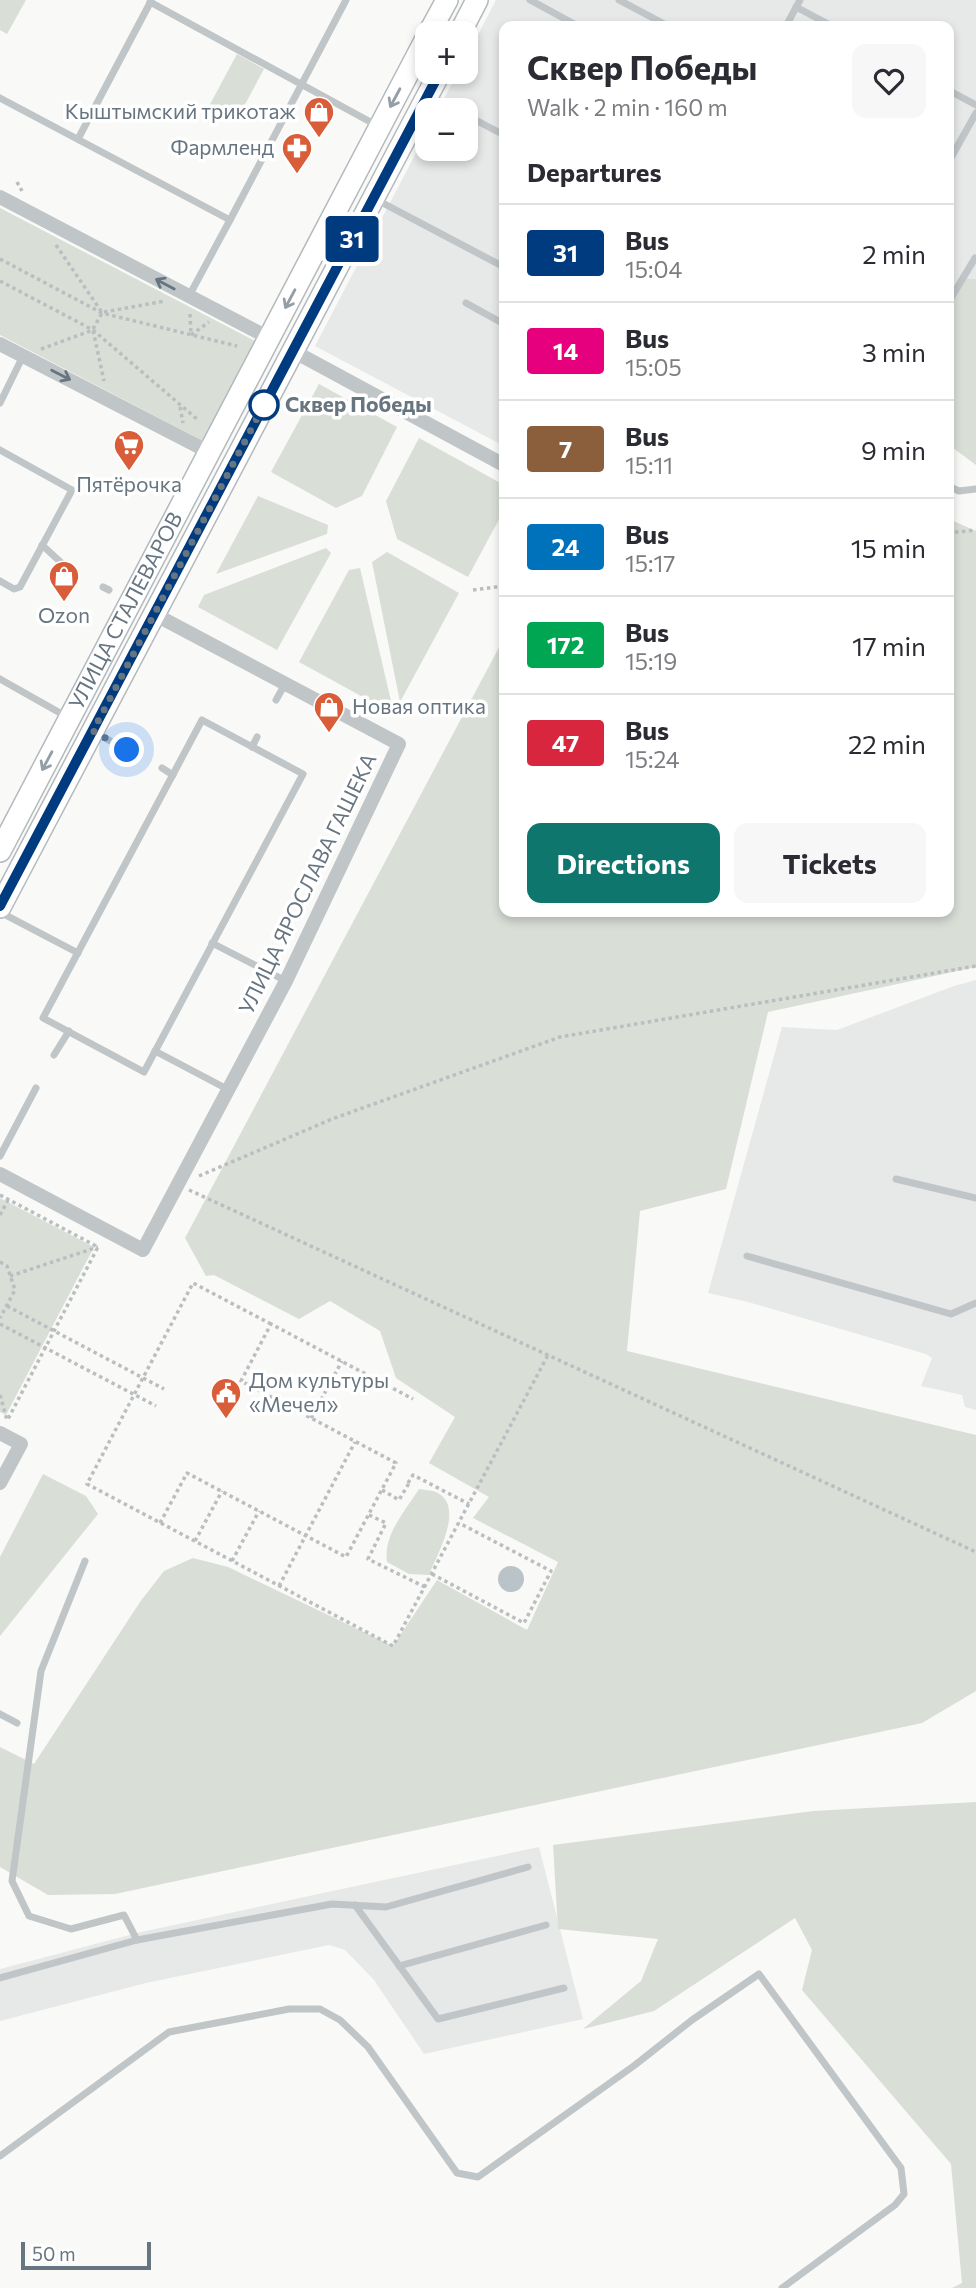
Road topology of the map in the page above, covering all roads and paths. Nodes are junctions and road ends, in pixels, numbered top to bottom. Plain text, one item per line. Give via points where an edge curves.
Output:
1 (346, 0) edge
2 (447, 0) edge
3 (477, 0) edge
4 (530, 0) edge
5 (619, 0) edge
6 (151, 1) edge
7 (798, 3) edge
8 (436, 21) edge
9 (466, 21) edge
10 (570, 21) edge
11 (659, 21) edge
12 (789, 21) edge
13 (825, 21) edge
14 (415, 60) edge
15 (433, 84) edge
16 (302, 85) junction
17 (954, 93) edge
18 (427, 95) junction
19 (0, 98) edge
20 (433, 98) edge
21 (976, 105) edge
22 (976, 113) edge
23 (478, 121) edge
24 (380, 127) junction
25 (499, 132) edge
26 (78, 139) junction
27 (954, 152) edge
28 (0, 197) edge
29 (373, 198) junction
30 (36, 215) junction
31 (230, 220) junction
32 (975, 258) edge
33 (0, 259) edge
34 (499, 264) edge
35 (0, 281) edge
36 (954, 293) edge
37 (189, 296) junction
38 (466, 303) dead end
39 (102, 313) junction
40 (499, 321) edge
41 (93, 330) junction
42 (269, 338) junction
43 (0, 344) edge
44 (237, 346) dead end
45 (293, 351) junction
46 (23, 356) junction
47 (108, 400) junction
48 (0, 403) edge
49 (198, 420) dead end
50 (0, 450) edge
51 (209, 452) junction
52 (499, 462) edge
53 (954, 489) edge
54 (976, 489) edge
55 (976, 530) edge
56 (954, 532) edge
57 (42, 545) junction
58 (66, 567) dead end
59 (0, 581) edge
60 (499, 587) edge
61 (473, 590) dead end
62 (154, 614) junction
63 (0, 679) edge
64 (285, 683) junction
65 (276, 700) dead end
66 (69, 719) junction
67 (93, 731) junction
68 (257, 737) dead end
69 (252, 747) junction
70 (127, 750) dead end
71 (162, 768) dead end
72 (173, 775) junction
73 (0, 851) edge
74 (0, 906) edge
75 (0, 912) edge
76 (212, 943) junction
77 (78, 953) junction
78 (976, 966) edge
79 (286, 981) junction
80 (69, 1031) junction
81 (155, 1051) junction
82 (54, 1055) dead end
83 (36, 1088) dead end
84 (229, 1090) junction
85 (0, 1156) edge
86 (0, 1174) edge
87 (896, 1179) dead end
88 (17, 1183) junction
89 (178, 1185) junction
90 (0, 1195) edge
91 (976, 1198) edge
92 (8, 1199) junction
93 (0, 1215) edge
94 (98, 1247) junction
95 (747, 1256) dead end
96 (0, 1262) edge
97 (10, 1276) junction
98 (976, 1303) edge
99 (7, 1306) junction
100 (1, 1317) edge
101 (271, 1324) junction
102 (54, 1331) junction
103 (45, 1348) junction
104 (548, 1355) junction
105 (342, 1361) junction
106 (143, 1378) junction
107 (164, 1389) dead end
108 (134, 1394) junction
109 (0, 1395) edge
110 (414, 1399) dead end
111 (156, 1406) dead end
112 (0, 1416) edge
113 (311, 1419) junction
114 (4, 1426) edge
115 (355, 1443) junction
116 (0, 1483) edge
117 (382, 1490) junction
118 (222, 1491) junction
119 (469, 1504) junction
120 (258, 1511) junction
121 (369, 1514) junction
122 (160, 1523) junction
123 (459, 1523) junction
124 (306, 1536) junction
125 (195, 1541) junction
126 (976, 1552) edge
127 (85, 1561) dead end
128 (232, 1561) junction
129 (432, 1574) junction
130 (279, 1586) junction
131 (425, 1587) junction
132 (0, 1714) edge
133 (17, 1723) dead end
134 (528, 1867) dead end
135 (355, 1905) junction
136 (545, 1925) dead end
137 (136, 1940) junction
138 (399, 1966) junction
139 (0, 1978) edge
140 (564, 1988) dead end
141 (0, 2156) edge
142 (782, 2288) edge

1 - 16 lane
2 - 8 main road, УЛИЦА СТАЛЕВАРОВ
3 - 9 main road
4 - 10 lane
5 - 11 lane
6 - 16 lane
6 - 26 lane
7 - 12 lane
7 - 13 lane
14 -> 24 main road, УЛИЦА СТАЛЕВАРОВ
15 - 18 main road, УЛИЦА СТАЛЕВАРОВ
16 - 24 lane
16 - 31 lane
17 - 21 lane
18 - 20 lane
18 - 29 main road, УЛИЦА СТАЛЕВАРОВ
19 - 26 lane
22 - 27 lane
23 - 25 lane
24 -> 42 main road, УЛИЦА СТАЛЕВАРОВ
26 - 31 lane
28 - 30 street
29 - 34 lane
29 - 45 main road, УЛИЦА СТАЛЕВАРОВ
37 -> 30 street
30 - 39 path
31 - 37 lane
32 - 36 lane
33 - 39 path
35 - 41 path
37 - 39 path
37 - 42 street
38 - 40 lane
39 - 41 path
39 - 44 path
41 - 46 path
41 - 47 path
41 - 49 path
42 - 45 main road
42 - 51 main road, УЛИЦА СТАЛЕВАРОВ
43 - 46 street
45 - 52 street
45 - 62 main road, УЛИЦА СТАЛЕВАРОВ
46 -> 47 street
46 - 48 lane
47 - 51 street
50 - 57 lane via 72,490
51 - 66 main road, УЛИЦА СТАЛЕВАРОВ
53 - 54 lane
55 - 56 path
57 - 58 lane
57 - 59 lane via 18,590
60 - 61 path
62 - 64 street, УЛИЦА ЯРОСЛАВА ГАШЕКА
62 - 67 main road, УЛИЦА СТАЛЕВАРОВ
63 - 66 lane
64 - 65 lane
64 - 79 street, УЛИЦА ЯРОСЛАВА ГАШЕКА via 399,744
66 -> 73 main road, УЛИЦА СТАЛЕВАРОВ
67 - 70 lane
67 - 74 main road, УЛИЦА СТАЛЕВАРОВ
68 - 69 lane
69 - 72 lane via 202,720
69 - 76 lane via 303,774
71 - 72 lane
72 - 77 lane
75 - 77 lane
76 - 79 lane
76 - 81 lane
77 - 80 lane via 43,1018
78 - 89 path via 560,1037 332,1119
79 - 84 street, УЛИЦА ЯРОСЛАВА ГАШЕКА
80 - 81 lane via 144,1072
80 - 82 lane
81 - 84 lane
83 - 85 lane
84 - 89 street, УЛИЦА ЯРОСЛАВА ГАШЕКА
86 - 88 street
87 - 91 lane
88 - 89 street, УЛИЦА ЯРОСЛАВА ГАШЕКА via 143,1251
88 - 92 path
89 - 104 path
90 - 92 path
92 - 93 path
92 - 94 path
94 - 97 path
94 - 102 path
95 - 98 lane via 951,1314
96 - 97 path via 8,1266
97 - 99 path via 15,1290
99 - 100 path
99 - 102 path
100 - 103 path
101 - 105 path
101 - 106 path via 193,1283
101 - 113 path via 240,1381
102 - 103 path
102 - 106 path
103 - 108 path
103 - 114 path
104 - 119 path
104 - 126 path
105 - 110 path
105 - 113 path
106 - 107 path
106 - 108 path
108 - 111 path
108 - 122 path via 87,1484
109 - 114 path
112 - 114 path
113 - 115 path
114 - 116 street via 21,1444
115 - 117 path via 396,1464
115 - 124 path
117 - 119 path via 399,1500 413,1475
117 - 121 path
118 - 120 path
118 - 122 path via 187,1472
118 - 125 path
119 - 123 path
120 - 124 path
120 - 128 path
121 - 124 path via 346,1557
121 - 131 path via 386,1523 368,1559
122 - 125 path
123 - 129 path
123 - 129 path via 551,1571 524,1623
124 - 130 path
125 - 128 path
127 - 137 lane via 41,1671 12,1881 29,1916 71,1929 124,1915
128 - 130 path
129 - 131 path
130 - 131 path via 393,1646
132 - 133 lane
134 - 135 lane via 386,1907
135 - 137 lane via 332,1904
135 - 138 lane
136 - 138 lane
137 - 139 lane
138 - 140 lane via 438,2019
141 - 142 lane via 169,2032 289,2009 320,2009 340,2020 368,2047 457,2173 478,2177 759,1974 901,2168 904,2194

